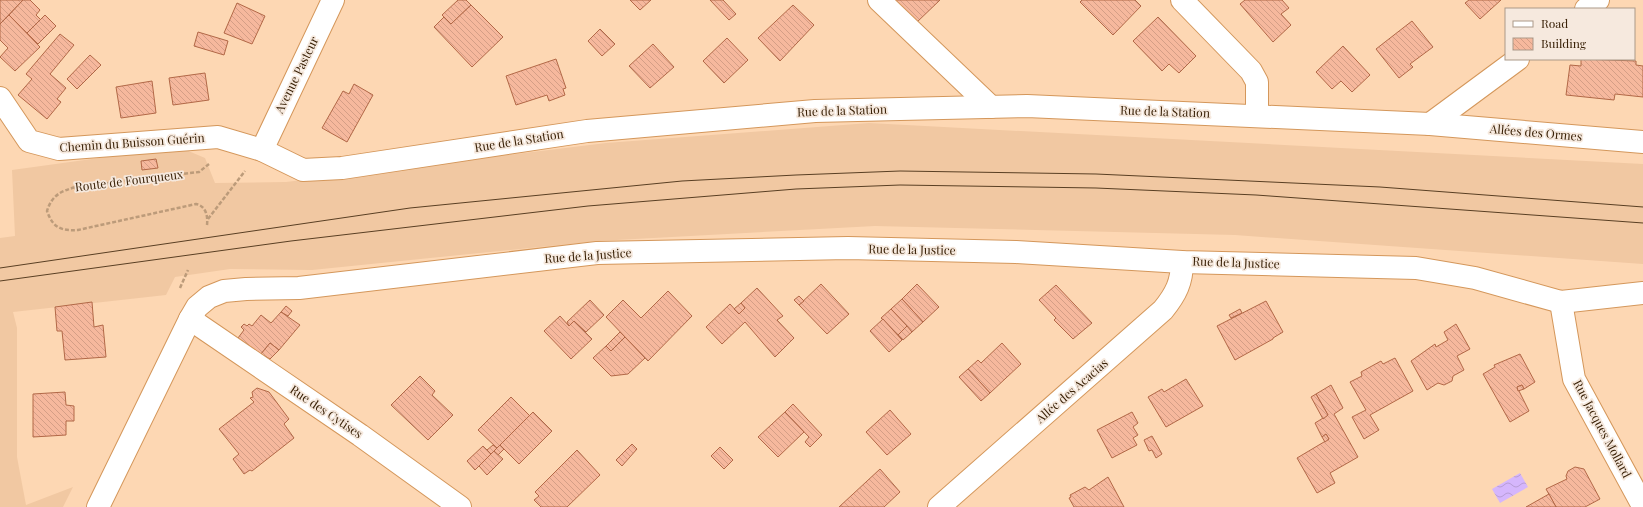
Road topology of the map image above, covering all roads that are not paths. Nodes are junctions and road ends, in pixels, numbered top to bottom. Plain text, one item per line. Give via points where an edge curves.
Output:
1 (333, 0) edge
2 (879, 0) edge
3 (1182, 0) edge
4 (1598, 0) edge
5 (1587, 8) edge
6 (1517, 60) edge
7 (0, 98) edge
8 (991, 107) junction
9 (1257, 116) junction
10 (1430, 124) junction
11 (1643, 142) edge
12 (262, 150) junction
13 (1182, 262) junction
14 (1643, 293) edge
15 (1561, 302) junction
16 (190, 319) junction
17 (1638, 483) edge
18 (1643, 506) edge
19 (98, 507) edge
20 (460, 507) edge
21 (939, 507) edge

1 - 12 street, Avenue Pasteur
2 - 8 street
3 - 9 street via 1251,71 1257,82
4 - 5 street
6 - 10 street
7 - 12 street, Chemin du Buisson Guérin via 29,141 59,149 218,137
8 - 9 street, Rue de la Station via 1027,106
8 - 12 street, Rue de la Station via 815,111 587,131 342,168 303,170
9 - 10 street, Rue de la Station
10 - 11 street, Allées des Ormes
13 - 15 street, Rue de la Justice via 1416,268 1475,278
13 - 16 street, Rue de la Justice via 1016,252 848,248 597,253 299,288 246,288 224,291 209,297 197,307
13 - 21 street, Allée des Acacias via 1181,283 1163,310
14 - 15 street, Rue de la Justice
15 - 17 street, Rue Jacques Mollard via 1574,379
16 - 19 street
16 - 20 street, Rue des Cytises
17 - 18 street, Rue Jacques Mollard

